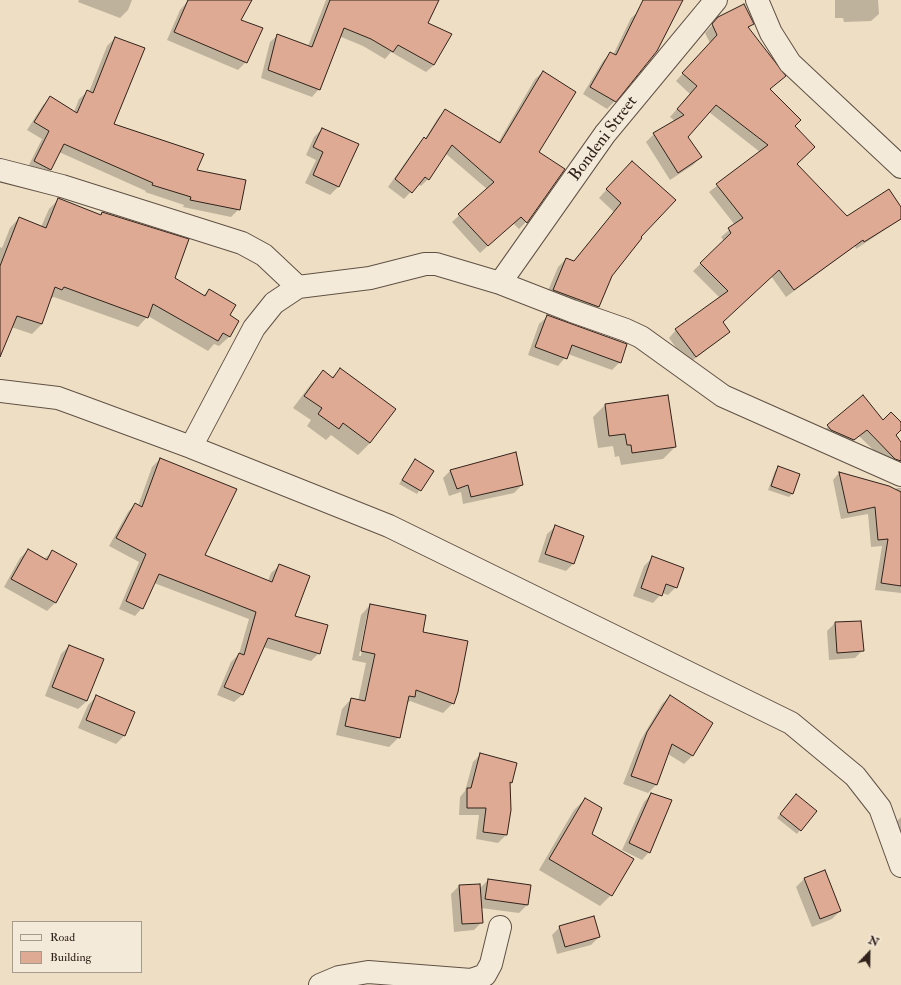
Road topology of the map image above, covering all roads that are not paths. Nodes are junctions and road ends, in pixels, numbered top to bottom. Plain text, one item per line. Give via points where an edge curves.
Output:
1 (716, 0) edge
2 (757, 0) edge
3 (901, 167) edge
4 (0, 170) edge
5 (500, 283) junction
6 (298, 287) junction
7 (0, 391) edge
8 (191, 447) junction
9 (901, 475) edge
10 (901, 866) edge
11 (500, 927) dead end
12 (320, 985) edge

1 - 5 street, Bondeni Street via 605,134
2 - 3 street via 771,32 790,63
4 - 6 street via 62,186 242,243 264,255
5 - 6 street via 451,267 425,264 370,278
5 - 9 street via 641,337 723,396
6 - 8 street via 274,304 254,328
7 - 8 street via 58,398
8 - 10 street via 389,526 790,723 855,776 880,808
11 - 12 street via 491,964 485,975 471,980 368,972 339,977

